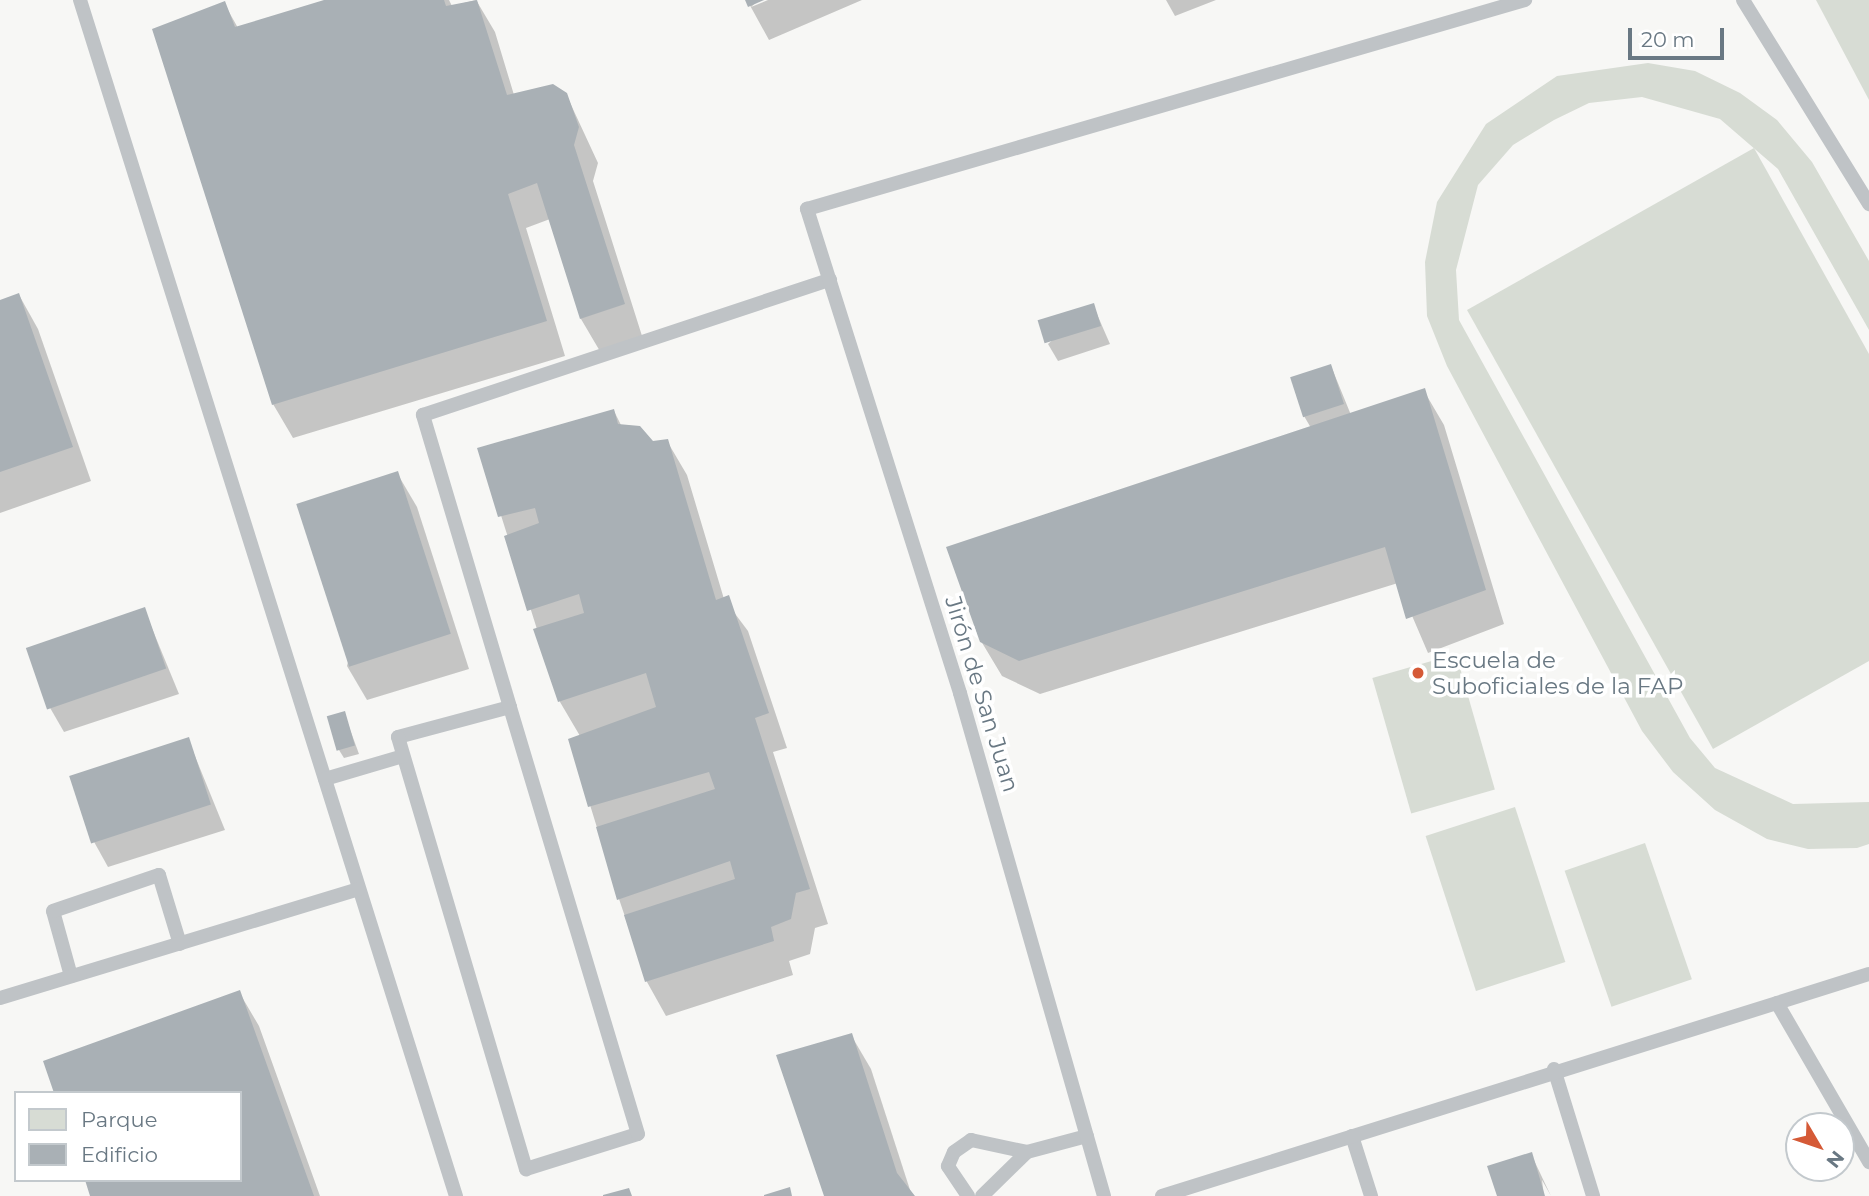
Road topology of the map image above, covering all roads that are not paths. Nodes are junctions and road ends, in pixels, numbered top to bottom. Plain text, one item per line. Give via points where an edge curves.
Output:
1 (80, 0) edge
2 (1525, 0) edge
3 (1743, 0) edge
4 (1869, 204) edge
5 (830, 280) junction
6 (510, 707) junction
7 (403, 756) junction
8 (325, 779) junction
9 (359, 889) junction
10 (180, 944) junction
11 (1869, 974) edge
12 (71, 976) junction
13 (0, 998) edge
14 (1777, 1003) junction
15 (1555, 1069) junction
16 (1087, 1136) junction
17 (1352, 1136) junction
18 (1027, 1152) junction
19 (1869, 1162) edge
20 (456, 1196) edge
21 (968, 1196) edge
22 (982, 1196) edge
23 (1104, 1196) edge
24 (1163, 1196) edge
25 (1371, 1196) edge
26 (1594, 1196) edge

1 - 8 lane
2 - 5 lane, Jirón de San Juan via 807,209
3 - 4 lane
5 - 6 lane via 423,415
5 - 16 lane, Jirón de San Juan via 960,693
6 - 7 lane via 398,737
6 - 7 lane via 638,1134 526,1169
7 - 8 lane
8 - 9 lane
9 - 10 lane
9 - 20 lane
10 - 12 lane
10 - 12 lane via 159,875 53,911
11 - 14 lane
12 - 13 lane
14 - 15 lane
14 - 19 lane
15 - 17 lane
15 - 26 lane
16 - 18 lane
16 - 23 lane, Jirón de San Juan
17 - 24 lane
17 - 25 lane
18 - 21 lane via 971,1140 954,1152 951,1177
18 - 22 lane

